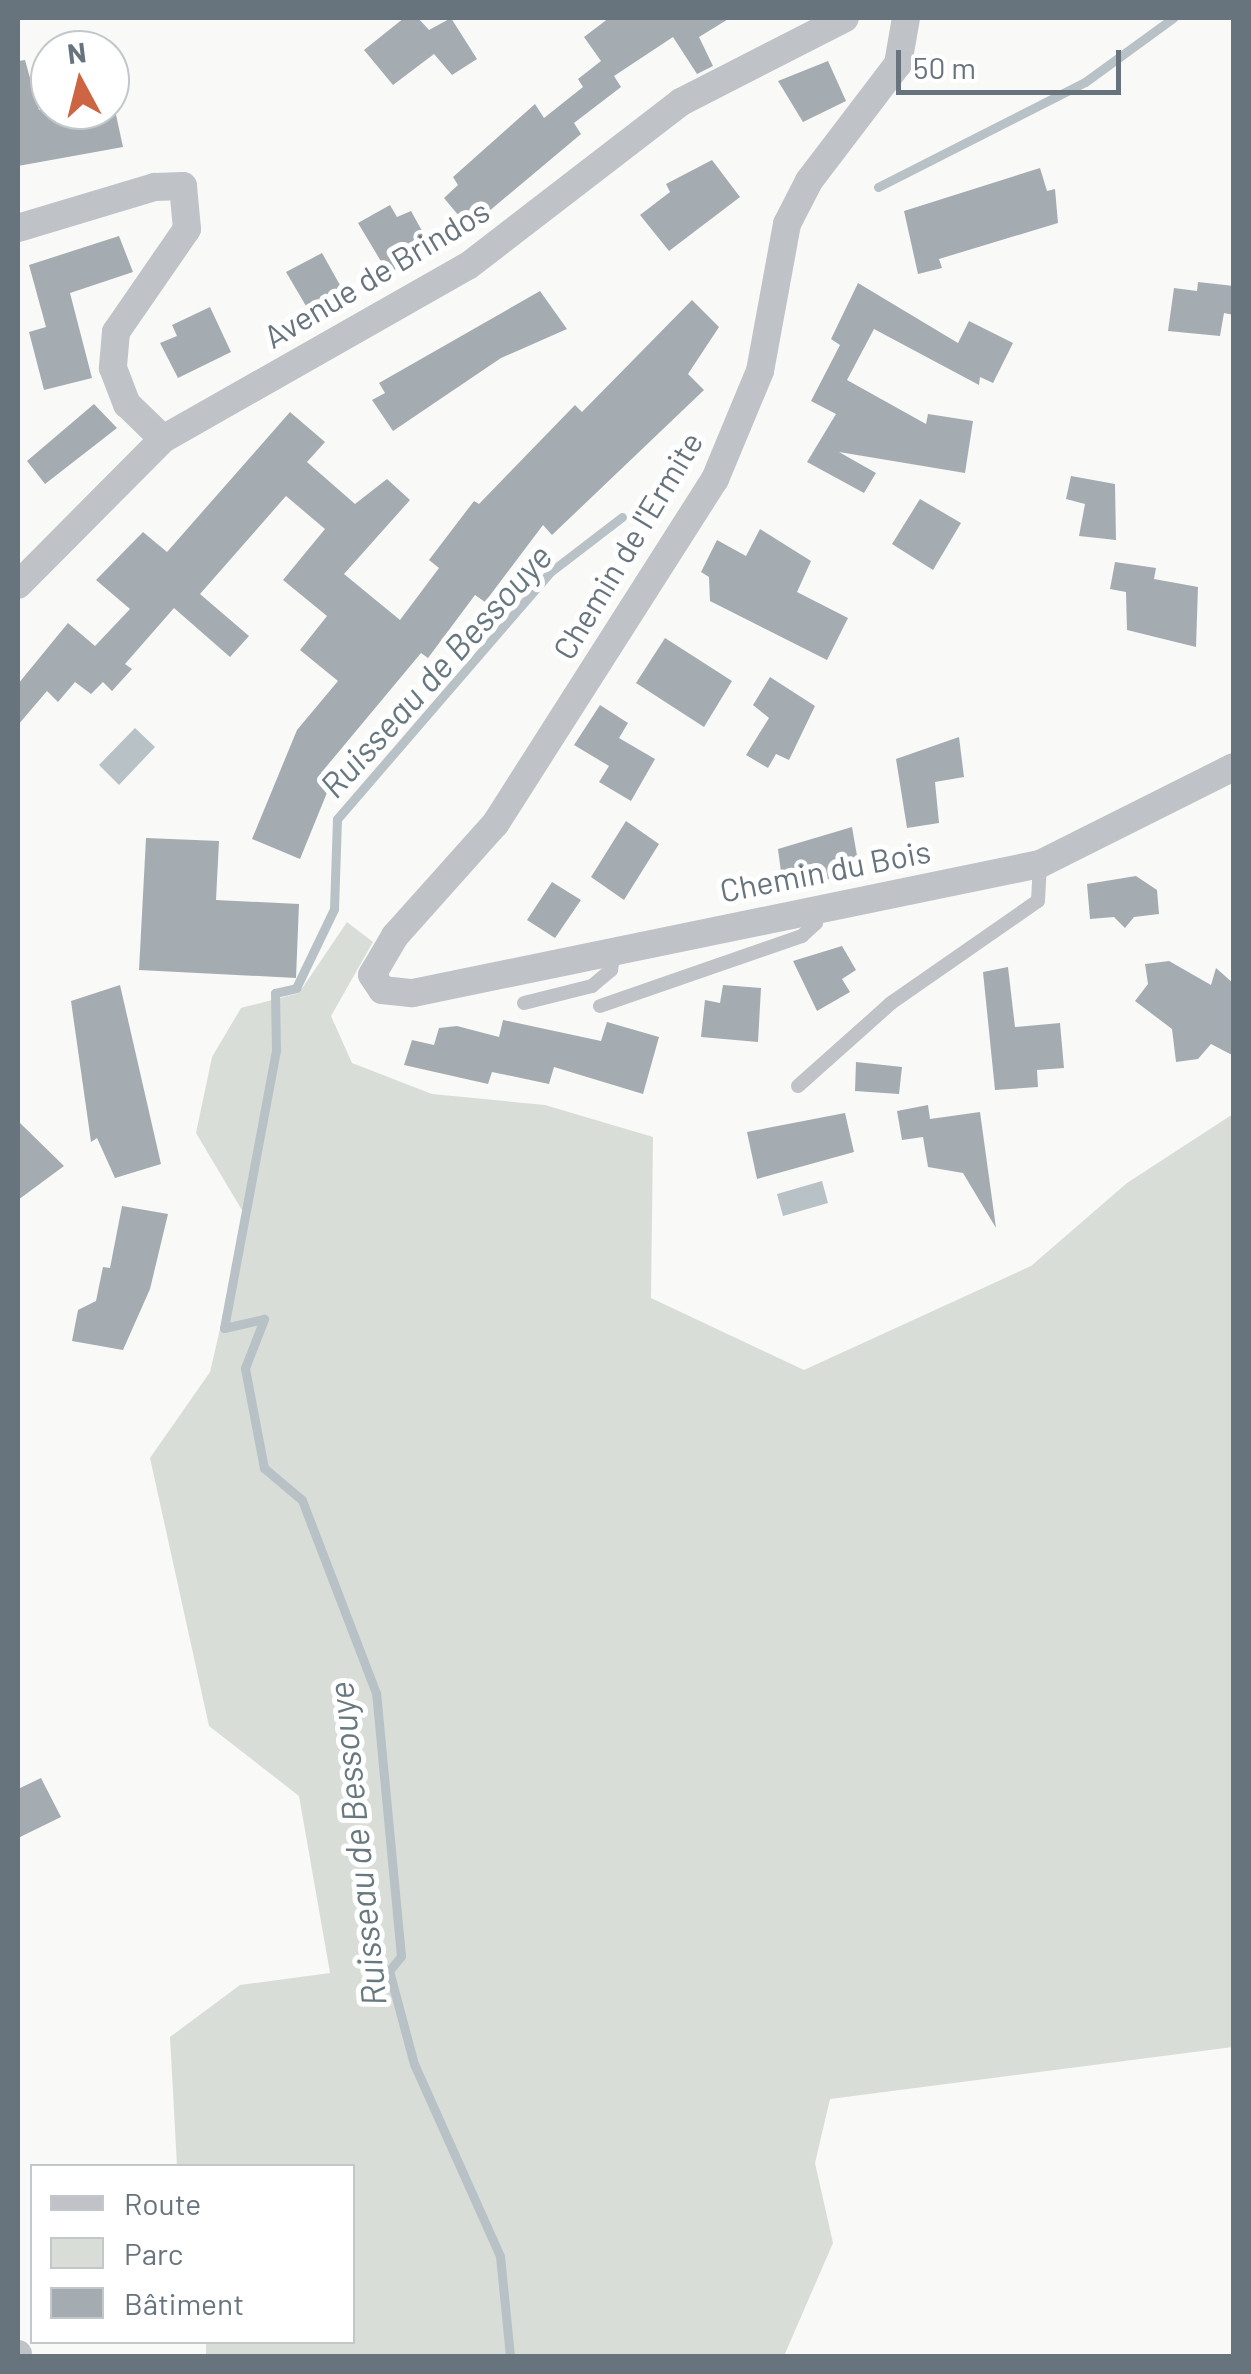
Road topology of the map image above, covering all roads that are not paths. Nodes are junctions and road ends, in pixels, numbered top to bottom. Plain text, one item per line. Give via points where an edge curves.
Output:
1 (844, 18) edge
2 (906, 18) edge
3 (18, 228) edge
4 (164, 439) junction
5 (18, 585) edge
6 (1234, 768) edge
7 (1040, 864) junction
8 (816, 907) junction
9 (614, 949) junction
10 (413, 993) joint
11 (524, 1004) dead end
12 (600, 1006) dead end
13 (798, 1086) dead end

1 - 4 street, Avenue de Brindos via 680,102 468,266
2 - 10 street, Chemin de l'Ermite via 898,64 808,181 787,224 760,371 715,479 495,824 395,936 372,975 382,990
3 - 4 street via 154,186 183,186 187,229 116,332 113,368 126,404
4 - 5 street, Avenue de Brindos
6 - 7 street, Chemin du Bois
7 - 8 street, Chemin du Bois
7 - 13 lane via 1038,901 891,1004
8 - 9 street, Chemin du Bois
8 - 12 lane via 816,923 802,936
9 - 10 street, Chemin du Bois
9 - 11 lane via 610,970 592,986

